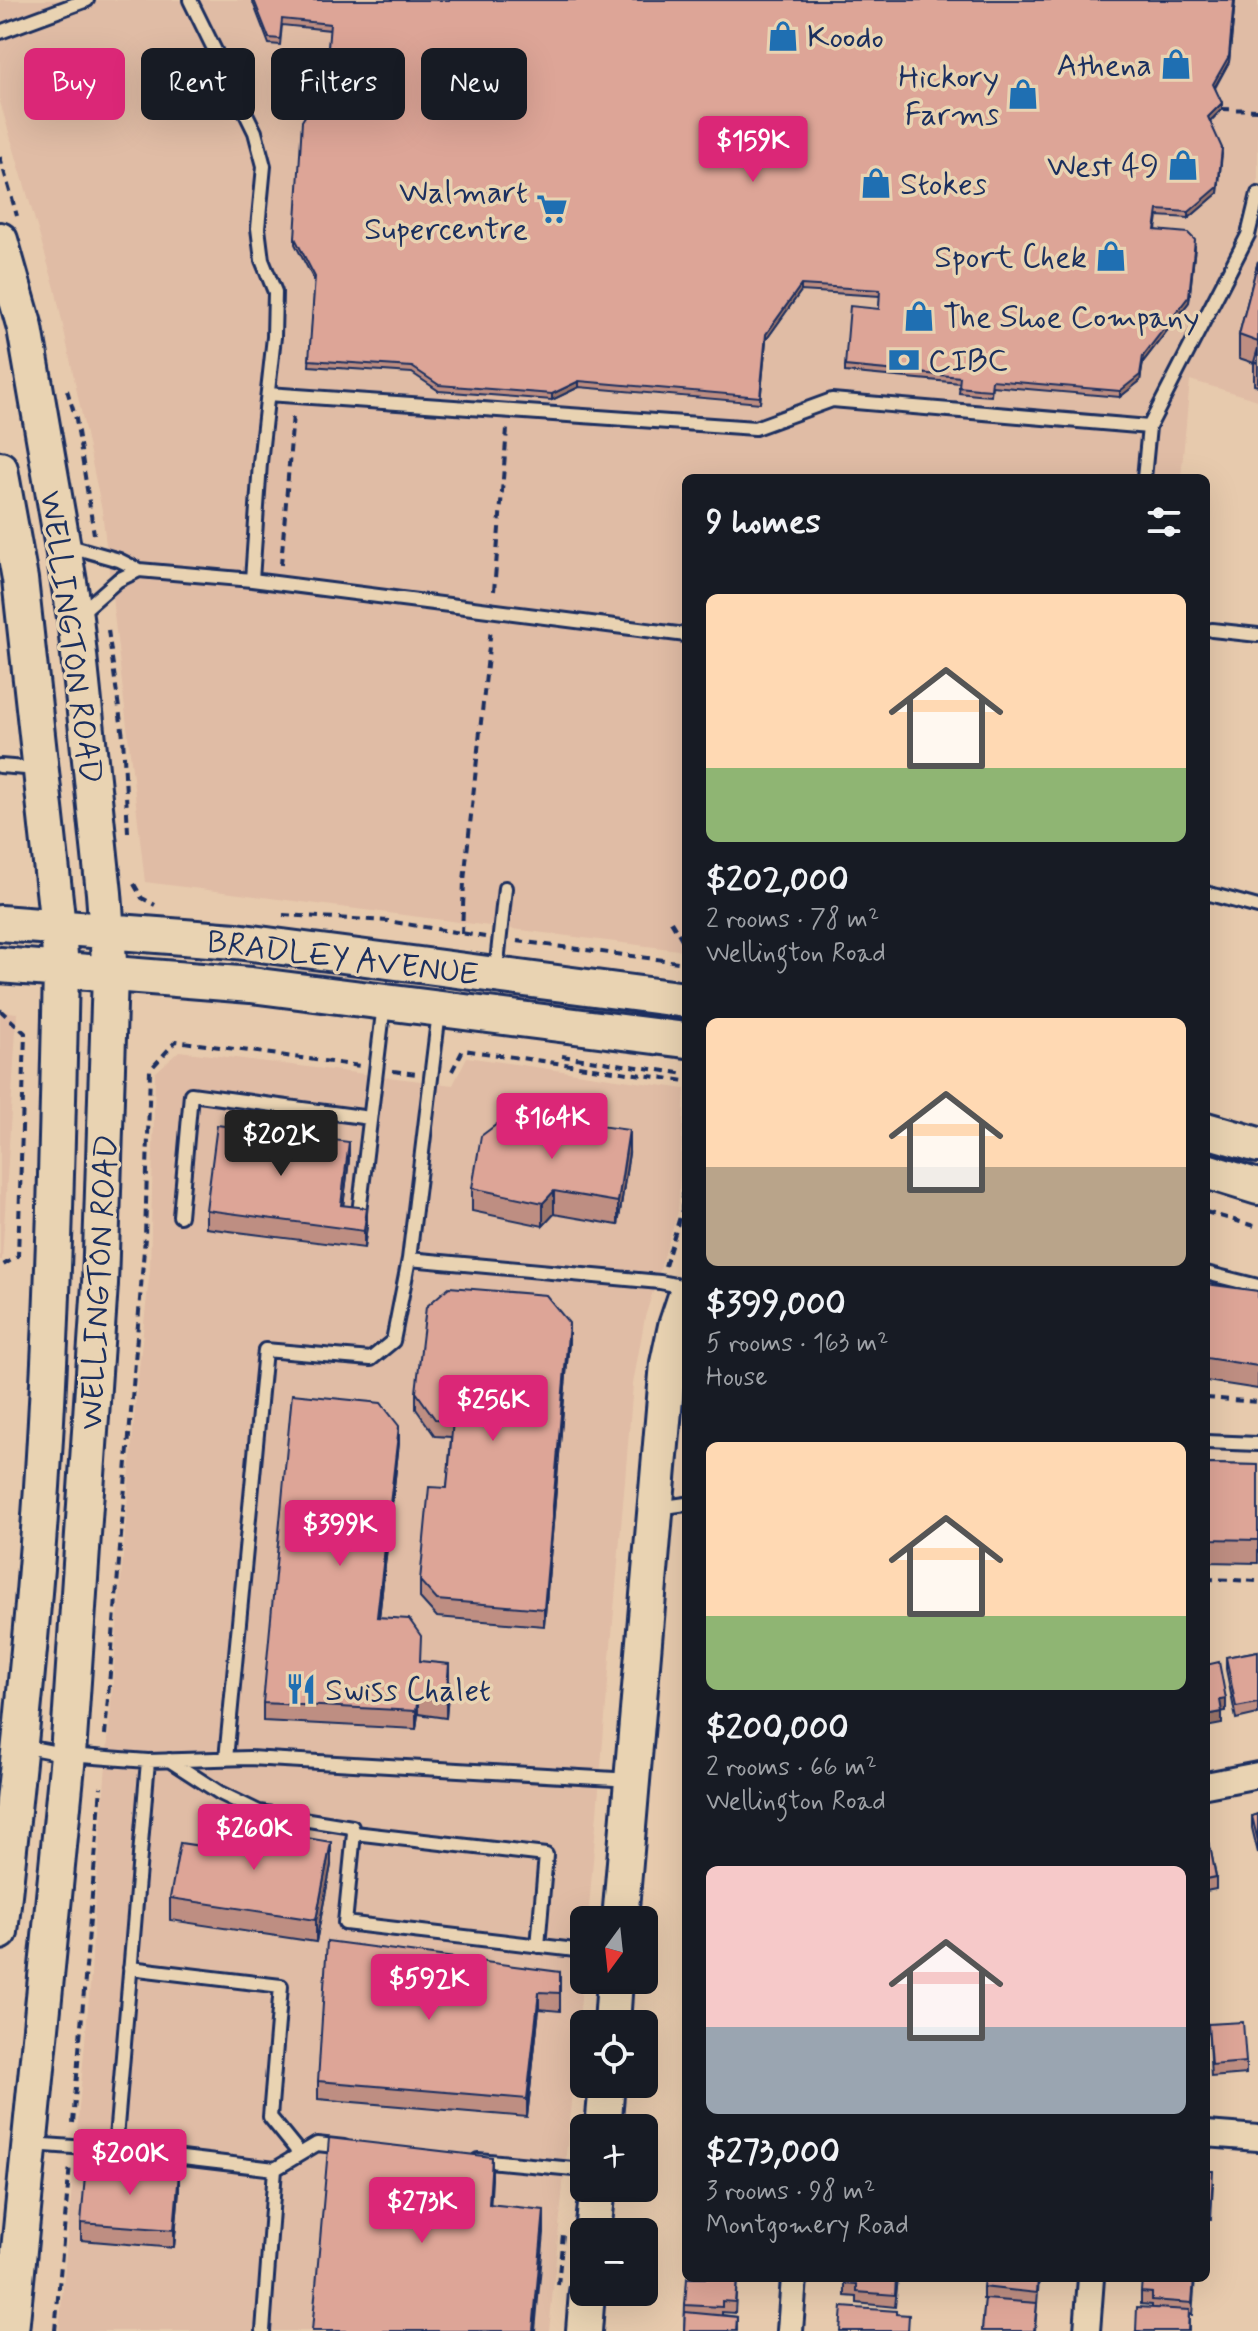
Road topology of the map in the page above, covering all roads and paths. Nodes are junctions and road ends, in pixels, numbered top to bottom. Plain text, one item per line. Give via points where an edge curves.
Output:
1 (87, 0) edge
2 (190, 0) edge
3 (0, 32) edge
4 (1222, 109) edge
5 (1258, 110) edge
6 (0, 157) edge
7 (1258, 194) edge
8 (10, 233) edge
9 (67, 388) dead end
10 (268, 394) junction
11 (295, 395) junction
12 (508, 410) junction
13 (1149, 427) junction
14 (1144, 474) edge
15 (1, 481) edge
16 (62, 544) junction
17 (97, 555) junction
18 (139, 570) junction
19 (252, 580) junction
20 (280, 583) junction
21 (103, 594) junction
22 (492, 609) junction
23 (75, 617) junction
24 (1212, 630) dead end
25 (682, 634) edge
26 (1258, 635) edge
27 (0, 766) edge
28 (41, 769) junction
29 (128, 844) dead end
30 (132, 875) dead end
31 (505, 888) dead end
32 (1210, 894) edge
33 (1258, 907) edge
34 (166, 908) dead end
35 (283, 915) dead end
36 (671, 921) dead end
37 (0, 923) edge
38 (58, 927) junction
39 (108, 931) junction
40 (462, 934) junction
41 (500, 939) junction
42 (682, 939) edge
43 (682, 962) edge
44 (0, 965) edge
45 (61, 971) junction
46 (110, 974) junction
47 (496, 976) junction
48 (682, 999) edge
49 (384, 1001) junction
50 (439, 1008) junction
51 (0, 1010) edge
52 (682, 1039) edge
53 (376, 1069) junction
54 (430, 1076) junction
55 (682, 1080) edge
56 (370, 1118) junction
57 (1210, 1131) edge
58 (1258, 1145) edge
59 (1210, 1172) edge
60 (1258, 1187) edge
61 (682, 1210) edge
62 (359, 1213) edge
63 (1210, 1213) edge
64 (180, 1216) dead end
65 (1258, 1227) edge
66 (409, 1259) junction
67 (0, 1267) edge
68 (1210, 1274) edge
69 (1258, 1286) edge
70 (673, 1289) edge
71 (1210, 1398) edge
72 (1258, 1402) edge
73 (1210, 1442) edge
74 (1258, 1444) edge
75 (671, 1506) edge
76 (1210, 1579) edge
77 (1258, 1581) edge
78 (105, 1735) dead end
79 (21, 1746) junction
80 (68, 1755) junction
81 (226, 1759) junction
82 (169, 1760) junction
83 (148, 1761) junction
84 (1258, 1775) edge
85 (633, 1780) junction
86 (1210, 1784) edge
87 (101, 1787) dead end
88 (354, 1833) junction
89 (621, 1906) edge
90 (0, 1932) edge
91 (538, 1946) junction
92 (570, 1949) edge
93 (130, 1968) junction
94 (73, 2123) dead end
95 (1210, 2134) edge
96 (1258, 2138) edge
97 (27, 2144) junction
98 (364, 2149) edge
99 (115, 2150) junction
100 (300, 2154) junction
101 (458, 2158) edge
102 (70, 2164) dead end
103 (275, 2169) junction
104 (570, 2169) edge
105 (570, 2242) edge
106 (794, 2282) edge
107 (1091, 2282) edge
108 (570, 2285) edge
109 (577, 2306) edge
110 (11, 2331) edge
111 (55, 2331) edge
112 (263, 2331) edge
113 (584, 2331) edge
114 (790, 2331) edge
115 (1087, 2331) edge

1 - 3 lane
2 - 10 lane via 255,132 264,166 258,228 262,260 275,292
4 - 5 path
6 - 8 path
7 - 13 lane via 1248,235
8 - 16 main road, WELLINGTON ROAD
9 - 17 path
10 - 11 lane
10 - 19 lane
11 - 12 lane
11 - 20 path
12 - 13 lane via 755,428 832,400
12 - 22 path
13 - 14 lane
15 - 28 main road, WELLINGTON ROAD via 20,579
16 - 17 lane
16 - 23 main road, WELLINGTON ROAD
17 - 18 lane
18 - 19 lane
18 - 21 lane
19 - 20 lane
20 - 22 lane
21 - 23 lane
21 - 29 path via 123,737
22 - 25 lane
22 - 40 path
23 - 39 main road, WELLINGTON ROAD
24 - 26 lane
27 - 28 lane
28 - 38 main road, WELLINGTON ROAD
30 - 34 path via 142,898
31 - 41 lane
32 - 33 lane
35 - 40 path via 388,921
36 - 42 path
37 - 38 main road, BRADLEY AVENUE
38 - 39 main road, BRADLEY AVENUE
38 - 45 main road, WELLINGTON ROAD
39 - 46 main road, WELLINGTON ROAD
39 - 47 main road, BRADLEY AVENUE via 306,949
40 - 41 path
41 - 43 path
41 - 47 lane
44 - 45 main road, BRADLEY AVENUE
45 - 46 main road, BRADLEY AVENUE
45 - 79 main road, WELLINGTON ROAD via 53,1292
46 - 49 main road, BRADLEY AVENUE
46 - 80 main road, WELLINGTON ROAD via 100,1284
47 - 48 main road, BRADLEY AVENUE
49 - 50 main road, BRADLEY AVENUE
49 - 53 lane
50 - 52 main road, BRADLEY AVENUE
50 - 54 lane
51 - 67 path via 25,1033 18,1256
53 - 54 path
53 - 56 lane
53 - 78 path via 176,1041 150,1070 145,1237
54 - 55 path via 448,1079 463,1050
54 - 66 lane
56 - 62 lane
56 - 64 lane via 191,1094
57 - 58 main road
59 - 60 main road
61 - 70 path
63 - 65 path
66 - 70 lane
66 - 81 lane via 393,1341 371,1359 265,1350
68 - 69 lane
70 - 75 main road via 676,1326 668,1363
71 - 72 path
73 - 74 lane
75 - 85 main road
76 - 77 path
79 - 80 lane
79 - 90 main road, WELLINGTON ROAD
80 - 83 lane
80 - 97 main road, WELLINGTON ROAD
81 - 82 lane
81 - 85 lane
82 - 83 lane
82 - 88 lane via 259,1812 347,1825
83 - 93 lane
84 - 86 street
85 - 89 main road
87 - 94 path
88 - 91 lane via 546,1855
88 - 91 lane via 345,1923
91 - 92 lane
93 - 99 lane
93 - 100 lane via 281,1986 270,2117
95 - 96 street
97 - 99 lane
97 - 110 main road, WELLINGTON ROAD
98 - 100 lane via 317,2144
99 - 103 lane
100 - 103 lane
101 - 104 lane
102 - 111 path
103 - 112 lane
105 - 108 path via 558,2258
106 - 114 street
107 - 115 street
109 - 113 main road

